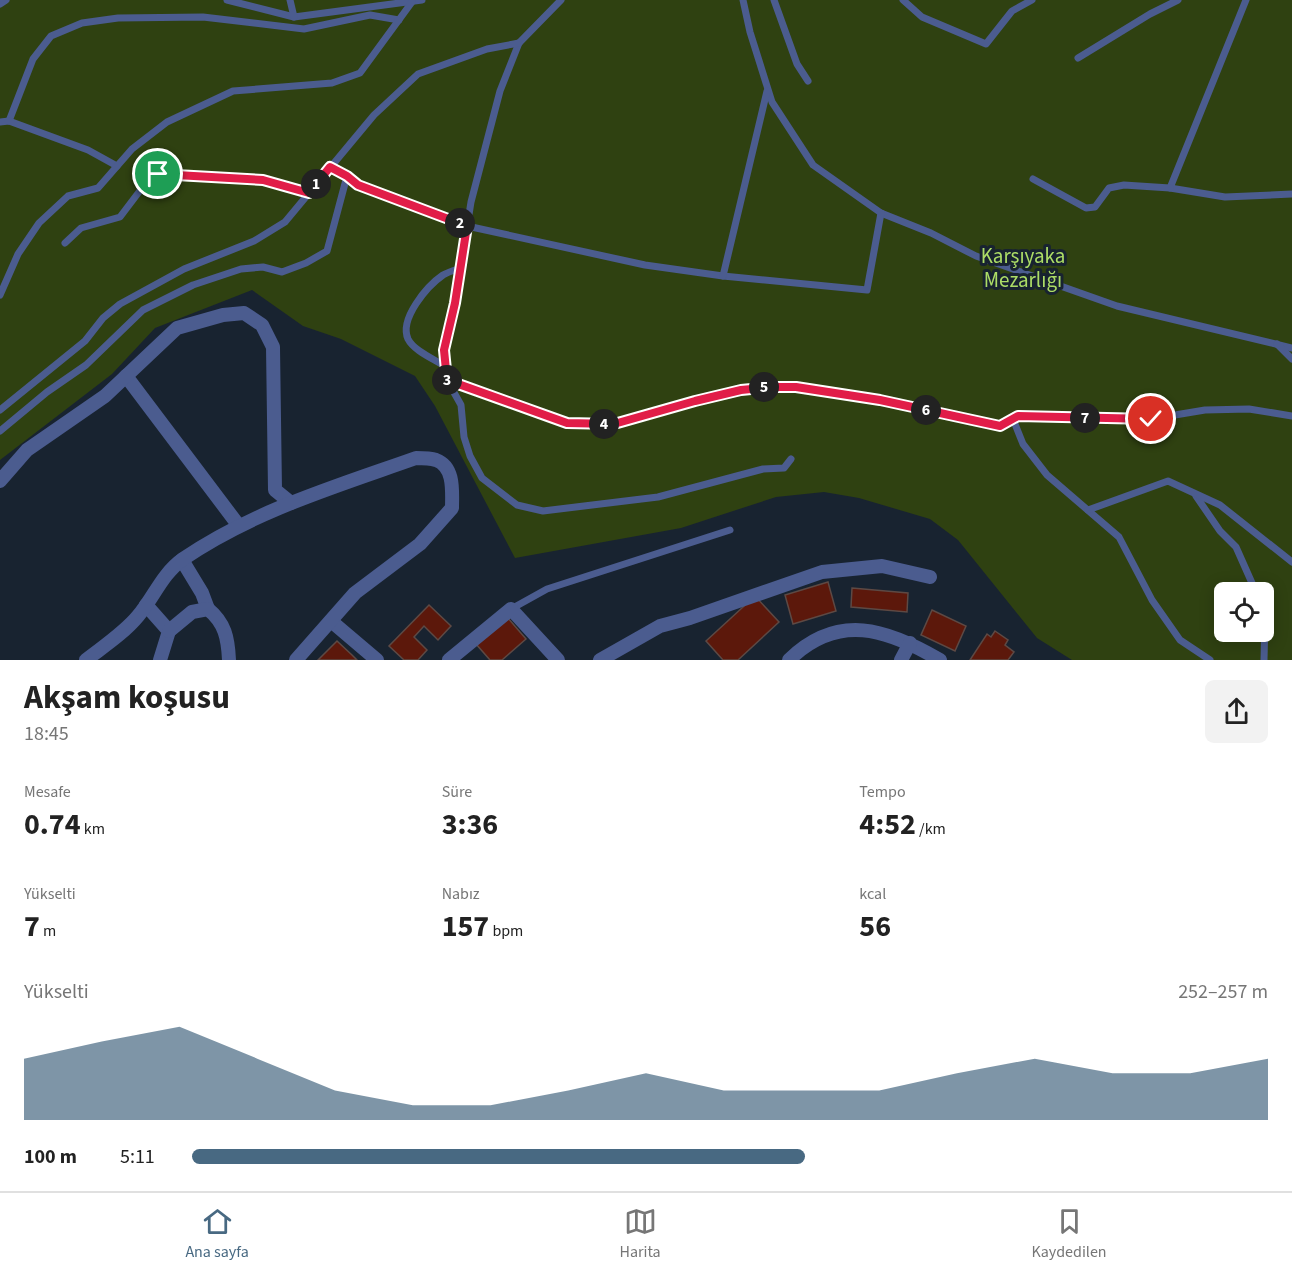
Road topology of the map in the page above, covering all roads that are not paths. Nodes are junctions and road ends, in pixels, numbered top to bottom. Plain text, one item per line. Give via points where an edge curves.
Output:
1 (6, 0) edge
2 (227, 0) edge
3 (290, 0) edge
4 (422, 0) edge
5 (561, 0) edge
6 (743, 0) edge
7 (774, 0) edge
8 (903, 0) edge
9 (1032, 0) edge
10 (1178, 0) edge
11 (1246, 0) edge
12 (412, 2) junction
13 (0, 4) edge
14 (294, 17) junction
15 (399, 20) junction
16 (519, 43) junction
17 (1078, 58) dead end
18 (808, 81) dead end
19 (767, 88) junction
20 (9, 121) junction
21 (0, 122) edge
22 (117, 166) junction
23 (330, 167) junction
24 (347, 176) junction
25 (1034, 179) dead end
26 (1170, 188) junction
27 (309, 193) junction
28 (1292, 194) edge
29 (882, 213) junction
30 (467, 226) junction
31 (65, 243) dead end
32 (460, 268) junction
33 (723, 276) junction
34 (0, 295) edge
35 (1276, 343) junction
36 (1292, 348) edge
37 (1292, 359) edge
38 (446, 367) junction
39 (126, 376) junction
40 (447, 380) junction
41 (0, 410) edge
42 (1291, 418) edge
43 (1013, 419) junction
44 (0, 430) edge
45 (791, 459) dead end
46 (0, 481) edge
47 (1195, 494) junction
48 (291, 503) junction
49 (1088, 510) junction
50 (239, 526) junction
51 (730, 530) dead end
52 (182, 560) junction
53 (1292, 562) edge
54 (930, 577) dead end
55 (1252, 582) edge
56 (146, 605) junction
57 (208, 609) junction
58 (511, 609) junction
59 (331, 621) junction
60 (169, 631) junction
61 (910, 642) junction
62 (1264, 642) edge
63 (86, 660) edge
64 (160, 660) edge
65 (229, 660) edge
66 (296, 660) edge
67 (377, 660) edge
68 (449, 660) edge
69 (558, 660) edge
70 (600, 660) edge
71 (789, 660) edge
72 (901, 660) edge
73 (940, 660) edge
74 (1210, 660) edge
75 (1264, 660) edge

1 - 13 lane
2 - 14 lane
3 - 14 lane
4 - 12 lane
5 - 16 lane
6 - 19 lane
7 - 18 lane via 796,64
8 - 9 lane via 922,17 986,44 1012,11
10 - 17 lane
11 - 26 lane
12 - 14 lane
12 - 15 lane
15 - 20 lane via 370,15 303,29 203,17 82,22 51,36 33,59
15 - 22 lane via 360,73 332,83 233,91 167,122
16 - 23 lane via 487,49 418,74 374,115
16 - 30 lane via 500,91
19 - 29 lane via 813,165
19 - 33 lane
20 - 21 lane
20 - 22 lane via 88,150
22 - 34 lane via 98,188 68,196 39,223 18,254
23 - 24 lane
23 - 27 lane
24 - 30 lane via 358,185
24 - 44 lane via 327,251 282,272 263,267 241,269 193,285 143,310 86,365
25 - 26 lane via 1086,208 1102,201 1109,188
26 - 28 lane via 1226,197
27 - 31 lane via 263,180 158,174 120,216 81,228
27 - 41 lane via 285,222 254,241 184,268 120,304 85,341
29 - 33 lane via 867,290
29 - 35 lane via 976,256 1117,306
30 - 32 lane
30 - 33 lane via 645,265
32 - 38 lane via 444,350
32 - 38 lane via 444,274 429,287 408,320 406,336 412,346
35 - 36 lane
35 - 37 lane
38 - 40 lane
39 - 46 street via 105,396 27,450
39 - 48 street via 177,328 244,313 262,325 273,347 275,490
39 - 50 street
40 - 43 lane via 567,423 614,424 741,390 771,387 880,400 1000,426
40 - 45 lane via 461,405 464,437 482,478 517,505 543,511 658,497 764,469 784,468
42 - 43 lane via 1249,409 1205,410 1151,419
43 - 49 lane via 1023,444 1047,475
47 - 49 lane via 1168,481
47 - 53 lane via 1220,505
47 - 55 lane via 1236,547
48 - 50 street
48 - 59 street via 416,458 438,460 449,471 452,508 420,544 355,593
49 - 74 lane via 1119,537 1152,600 1180,640
50 - 52 street
51 - 58 lane via 547,589
52 - 56 street via 160,582
52 - 57 street
54 - 70 street via 882,566 822,572 660,626
56 - 60 street
56 - 63 street via 122,632
57 - 60 street via 192,612
57 - 65 street via 227,632
58 - 68 street
58 - 69 street
59 - 66 street
59 - 67 street
60 - 64 street
61 - 71 street via 864,629 843,629 803,647
61 - 72 street
61 - 73 street
62 - 75 lane

